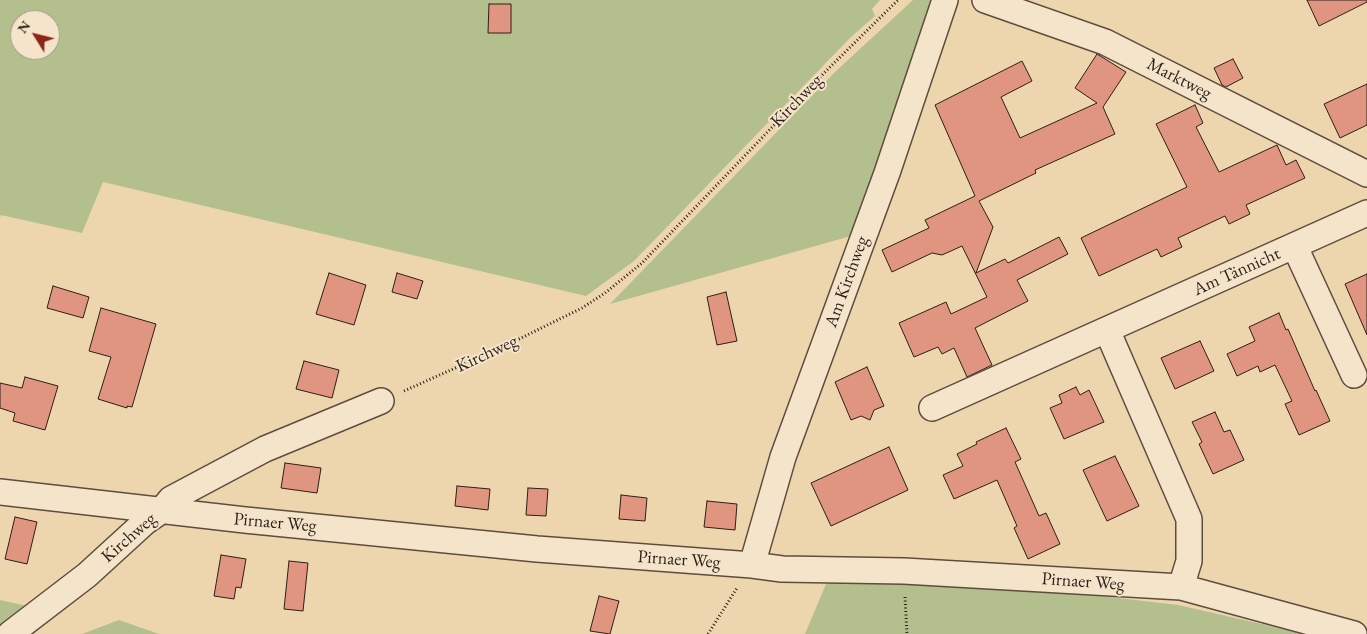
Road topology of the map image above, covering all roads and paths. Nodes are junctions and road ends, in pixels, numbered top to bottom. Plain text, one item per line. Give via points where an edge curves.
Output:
1 (898, 0) edge
2 (945, 0) edge
3 (985, 0) edge
4 (1367, 174) edge
5 (1367, 213) edge
6 (1295, 247) junction
7 (1107, 330) junction
8 (1354, 375) dead end
9 (381, 401) joint
10 (932, 408) dead end
11 (0, 492) edge
12 (161, 511) junction
13 (752, 566) junction
14 (904, 571) junction
15 (1181, 587) junction
16 (14, 631) edge
17 (708, 634) edge
18 (907, 634) edge
19 (1354, 634) edge

1 - 9 path, Kirchweg via 826,70 642,263 605,293 511,344
2 - 13 street, Am Kirchweg via 887,173 783,457
3 - 4 street, Marktweg via 1105,42
5 - 6 street, Am Tännicht
6 - 7 street, Am Tännicht
6 - 8 street
7 - 10 street, Am Tännicht
7 - 15 street via 1190,518 1189,561
9 - 12 street, Kirchweg via 265,449 171,499
11 - 12 street, Pirnaer Weg
12 - 13 street, Pirnaer Weg via 537,549
12 - 16 street, Kirchweg via 144,522 87,576
13 - 14 street, Pirnaer Weg via 782,570
13 - 17 path
14 - 15 street, Pirnaer Weg
14 - 18 path
15 - 19 street, Pirnaer Weg

